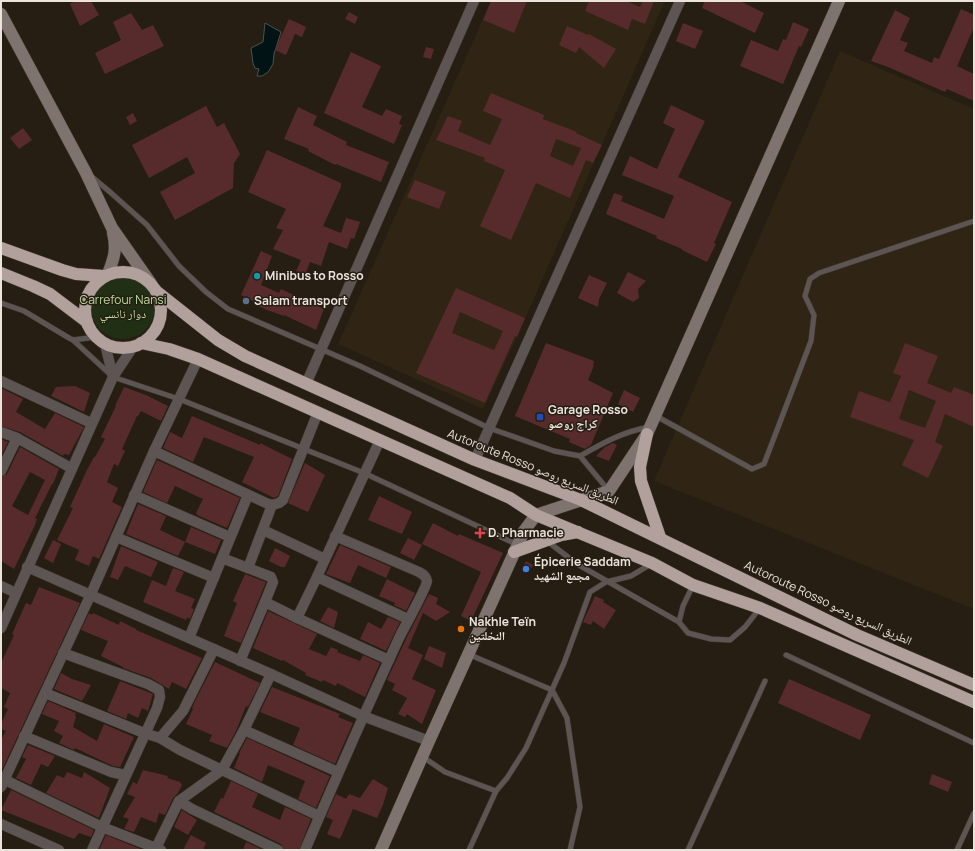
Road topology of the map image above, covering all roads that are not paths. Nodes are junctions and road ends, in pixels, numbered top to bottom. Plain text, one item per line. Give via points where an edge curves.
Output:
1 (474, 1) edge
2 (680, 1) edge
3 (839, 1) edge
4 (1, 14) edge
5 (86, 173) junction
6 (974, 221) edge
7 (112, 228) junction
8 (1, 248) edge
9 (1, 273) edge
10 (106, 275) junction
11 (154, 288) junction
12 (1, 303) edge
13 (87, 322) junction
14 (73, 340) junction
15 (100, 340) junction
16 (137, 345) junction
17 (321, 350) junction
18 (198, 360) junction
19 (113, 377) junction
20 (1, 381) edge
21 (306, 384) junction
22 (179, 399) junction
23 (318, 412) junction
24 (91, 424) junction
25 (651, 425) junction
26 (489, 428) junction
27 (1, 432) edge
28 (17, 438) junction
29 (380, 440) junction
30 (304, 448) junction
31 (154, 451) junction
32 (580, 456) junction
33 (475, 460) junction
34 (71, 468) junction
35 (1, 471) edge
36 (364, 473) junction
37 (609, 491) junction
38 (134, 495) junction
39 (248, 495) junction
40 (581, 500) junction
41 (272, 504) junction
42 (536, 515) junction
43 (262, 530) junction
44 (578, 532) junction
45 (335, 536) junction
46 (116, 537) junction
47 (230, 537) junction
48 (660, 538) junction
49 (546, 540) junction
50 (516, 548) junction
51 (222, 558) junction
52 (325, 559) junction
53 (652, 563) junction
54 (27, 567) junction
55 (248, 568) junction
56 (317, 577) junction
57 (214, 578) junction
58 (606, 582) junction
59 (693, 585) junction
60 (1, 586) edge
61 (16, 593) junction
62 (91, 594) junction
63 (265, 602) junction
64 (760, 608) junction
65 (297, 618) junction
66 (408, 619) junction
67 (679, 622) junction
68 (1, 628) edge
69 (189, 638) junction
70 (214, 649) junction
71 (63, 653) junction
72 (468, 654) junction
73 (786, 655) dead end
74 (389, 660) junction
75 (240, 661) junction
76 (271, 674) junction
77 (765, 681) dead end
78 (974, 685) edge
79 (552, 690) junction
80 (44, 694) junction
81 (974, 702) edge
82 (363, 716) junction
83 (244, 730) junction
84 (144, 733) junction
85 (24, 736) junction
86 (160, 738) junction
87 (429, 741) junction
88 (974, 743) edge
89 (422, 757) junction
90 (222, 770) junction
91 (338, 772) junction
92 (125, 775) junction
93 (2, 782) edge
94 (496, 791) junction
95 (179, 800) junction
96 (974, 813) edge
97 (319, 816) junction
98 (1, 824) edge
99 (102, 827) junction
100 (157, 849) edge
101 (59, 850) edge
102 (92, 850) edge
103 (278, 850) edge
104 (305, 850) edge
105 (381, 850) edge
106 (469, 850) edge
107 (570, 850) edge
108 (688, 850) edge
109 (957, 850) edge

1 - 17 street
2 - 26 street
3 - 25 main road
4 - 5 main road
5 - 7 main road
5 - 17 lane via 147,225 179,266 228,309
6 - 25 lane via 819,273 810,279 805,296 814,315 811,341 764,464 752,469
7 - 10 main road via 116,254
7 - 11 main road
8 - 10 highway via 76,274
9 - 13 highway via 50,294
10 - 11 highway via 131,272 143,277
10 - 13 highway via 94,285 87,296 84,309
11 - 16 highway via 161,304 158,324 152,335
11 - 21 highway, Autoroute Rosso الطريق السريع روصو via 218,340 245,356
12 - 14 lane via 24,311
13 - 15 highway
14 - 15 lane
14 - 19 lane
15 - 16 highway via 118,348
15 - 19 street
16 - 18 highway via 169,349
16 - 19 street
17 - 21 street
17 - 26 lane
18 - 22 street
18 - 23 highway
19 - 22 lane
19 - 24 street
20 - 24 street
21 - 33 highway, Autoroute Rosso الطريق السريع روصو
22 - 30 lane
22 - 31 street
23 - 29 highway
23 - 30 street
24 - 34 street
25 - 32 lane via 612,438
25 - 37 main road
25 - 48 highway via 640,467
26 - 32 lane via 554,451
26 - 33 street
27 - 28 street
28 - 34 street
28 - 35 street
29 - 36 street
29 - 42 highway via 510,498
30 - 36 lane
30 - 41 street via 283,500
31 - 38 street
31 - 39 street
32 - 37 lane
33 - 40 highway, Autoroute Rosso الطريق السريع روصو
34 - 54 street
36 - 45 street
36 - 50 lane
37 - 40 main road
38 - 46 street
38 - 47 street
39 - 41 street
39 - 47 street
40 - 42 main road
40 - 48 highway, Autoroute Rosso الطريق السريع روصو
41 - 43 street
42 - 44 highway
42 - 50 main road
43 - 52 street
43 - 55 street
44 - 49 highway
44 - 53 highway
45 - 52 street
45 - 66 street via 424,575 427,579 426,586
46 - 57 street
46 - 62 street
47 - 51 street
48 - 78 highway, Autoroute Rosso الطريق السريع روصو via 857,636
49 - 50 highway
49 - 58 lane
50 - 72 main road
51 - 55 street
51 - 57 street
52 - 56 street
53 - 58 lane via 631,576
53 - 59 highway
54 - 61 street
54 - 62 street
55 - 63 street via 273,580
56 - 65 street
56 - 66 street
57 - 69 street
58 - 67 lane
58 - 79 lane via 590,592
59 - 64 highway
59 - 67 lane
60 - 61 street
61 - 68 street
62 - 69 street
62 - 71 street
63 - 65 street
63 - 75 street
64 - 67 lane via 745,627 730,640 711,639 688,633
64 - 81 highway
65 - 74 street
66 - 74 street
69 - 70 street
70 - 75 street
70 - 86 street via 183,711
71 - 80 street
71 - 84 street via 159,690 157,708
72 - 79 lane
72 - 87 main road
73 - 88 lane
74 - 82 street
75 - 76 street
76 - 82 street
76 - 83 street
77 - 108 lane
79 - 94 lane via 526,748
79 - 107 lane via 567,718 580,807
80 - 84 street
80 - 85 street
82 - 87 street
82 - 91 street
83 - 90 street
83 - 91 street
84 - 86 street
84 - 92 street
85 - 92 street via 111,772
85 - 93 street
86 - 90 street
87 - 89 main road
89 - 94 lane via 445,772
89 - 105 main road
90 - 95 street
90 - 97 street
91 - 97 street
92 - 99 street
93 - 99 street
94 - 106 lane
95 - 100 street
95 - 103 street via 192,809
96 - 109 lane
97 - 104 street
98 - 101 street
99 - 100 street
99 - 102 street

